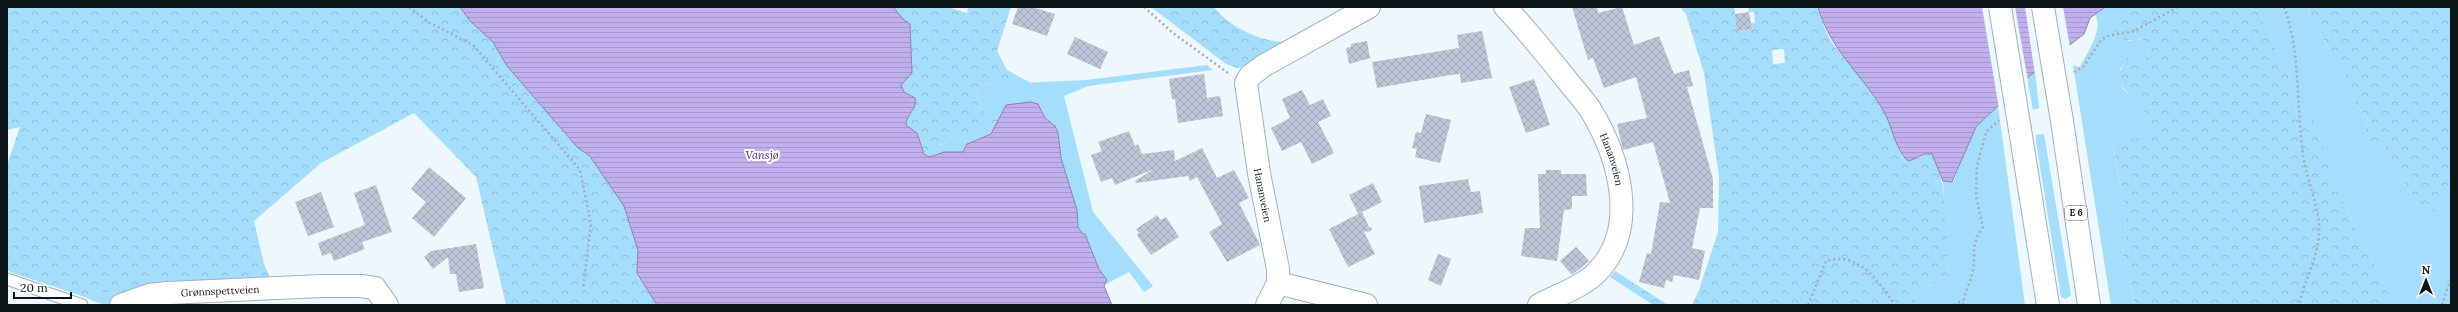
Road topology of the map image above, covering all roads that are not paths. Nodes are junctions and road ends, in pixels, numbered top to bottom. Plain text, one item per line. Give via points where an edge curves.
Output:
1 (1369, 7) edge
2 (1505, 7) edge
3 (2000, 7) edge
4 (2043, 7) edge
5 (7, 280) edge
6 (1278, 283) junction
7 (218, 298) edge
8 (82, 305) edge
9 (121, 305) edge
10 (387, 305) edge
11 (1267, 305) edge
12 (1366, 305) edge
13 (1539, 305) edge
14 (2048, 305) edge
15 (2089, 305) edge

1 - 6 main road, Hananveien via 1263,66 1250,76 1246,83 1250,124 1278,269
2 - 13 main road, Hananveien via 1530,33 1590,108 1615,162 1620,194 1618,236 1608,260 1587,280
3 - 14 main road, bridge
4 - 15 main road, E 6, bridge
5 - 8 lane
6 - 11 main road, Hananveien
6 - 12 main road
7 - 9 main road, Grønnspettveien via 168,292 149,295
7 - 10 main road, Grønnspettveien via 322,286 361,286 375,288

